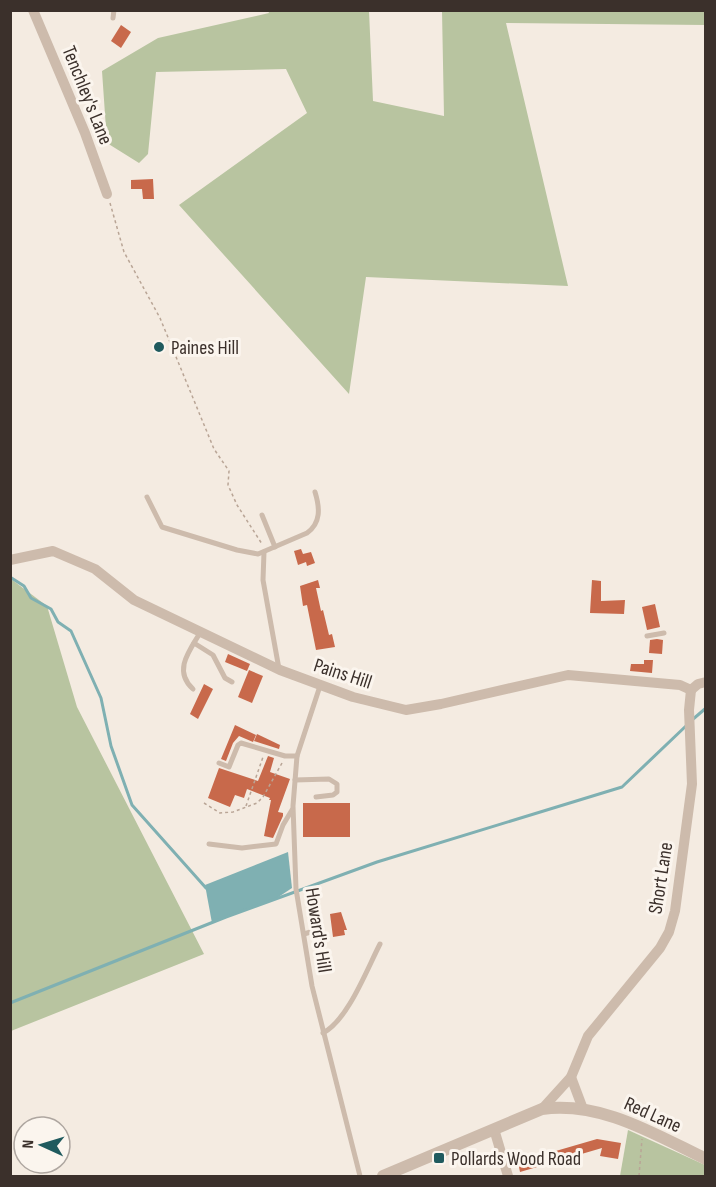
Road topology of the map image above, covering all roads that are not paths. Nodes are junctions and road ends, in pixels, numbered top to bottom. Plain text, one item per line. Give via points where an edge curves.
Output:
1 (33, 10) edge
2 (114, 10) edge
3 (113, 18) dead end
4 (107, 194) road end
5 (315, 492) dead end
6 (147, 497) dead end
7 (262, 515) dead end
8 (275, 547) junction
9 (264, 552) junction
10 (10, 560) edge
11 (201, 631) junction
12 (664, 633) dead end
13 (647, 636) dead end
14 (194, 643) junction
15 (280, 670) junction
16 (232, 682) dead end
17 (705, 682) edge
18 (320, 686) junction
19 (193, 689) dead end
20 (691, 690) junction
21 (297, 756) junction
22 (219, 763) dead end
23 (295, 780) junction
24 (316, 797) dead end
25 (293, 806) junction
26 (209, 844) dead end
27 (317, 930) dead end
28 (304, 934) junction
29 (380, 944) dead end
30 (323, 1033) junction
31 (571, 1077) junction
32 (542, 1109) junction
33 (583, 1109) junction
34 (494, 1129) junction
35 (705, 1159) edge
36 (360, 1176) edge
37 (383, 1176) edge
38 (508, 1176) edge

1 - 4 street, Tenchley's Lane
2 - 3 lane
5 - 8 lane via 319,518 314,528
6 - 9 lane via 162,527 237,550
7 - 8 lane
8 - 9 lane
9 - 15 lane via 263,580
10 - 11 street, Pains Hill via 53,551 95,569 134,600
11 - 14 lane
11 - 15 street, Pains Hill
12 - 13 lane
14 - 16 lane via 213,655 225,678
14 - 19 lane via 182,669
15 - 18 street, Pains Hill
17 - 20 street
18 - 20 street, Pains Hill via 406,710 568,675 680,685
18 - 21 lane, Howard's Hill
20 - 31 street, Short Lane via 692,784 669,932 588,1036
21 - 22 lane via 241,743 229,767
21 - 23 lane, Howard's Hill
23 - 24 lane via 329,779 337,784 333,795
23 - 25 lane, Howard's Hill
25 - 26 lane via 276,844 242,848
25 - 28 lane, Howard's Hill via 296,890
27 - 28 lane
28 - 30 lane, Howard's Hill
29 - 30 lane via 349,1005
30 - 36 lane, Howard's Hill
31 - 32 street, Short Lane
31 - 33 street
32 - 33 street
32 - 34 street
33 - 35 street, Red Lane via 643,1129
34 - 37 street
34 - 38 street

